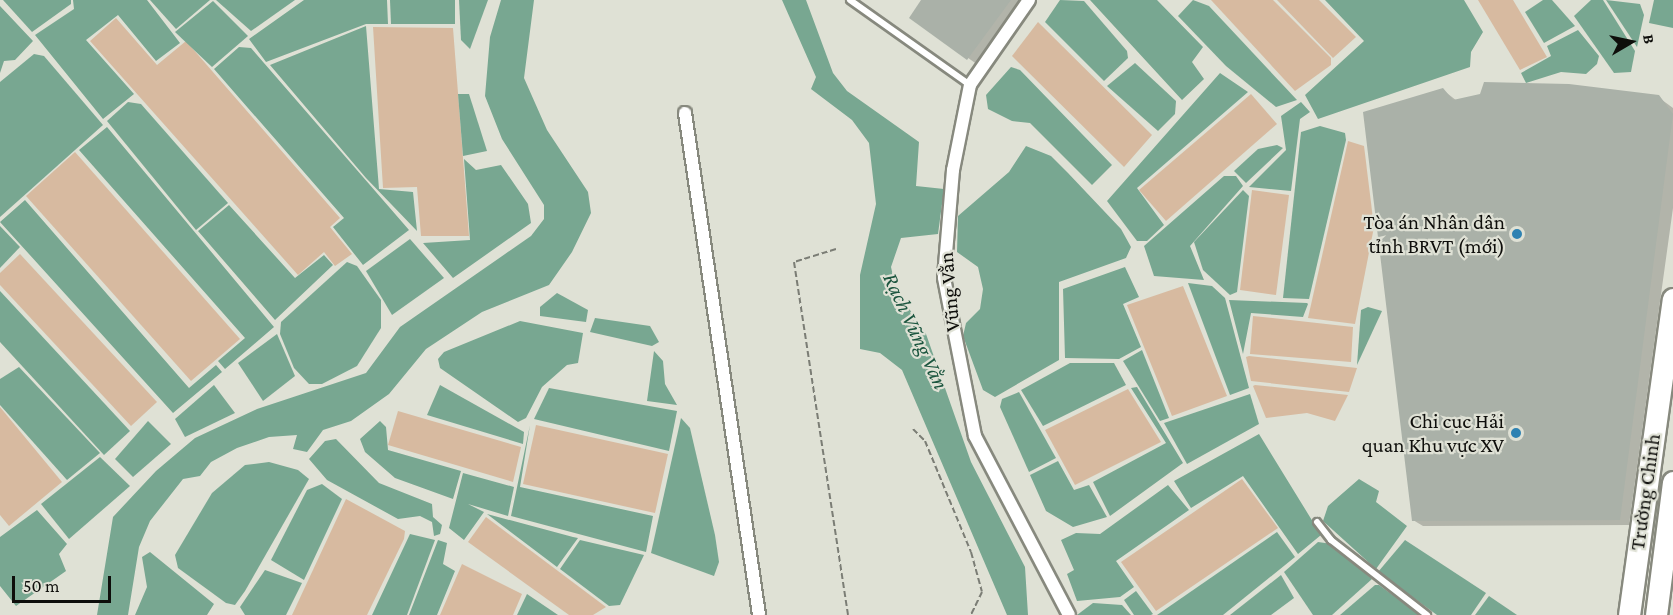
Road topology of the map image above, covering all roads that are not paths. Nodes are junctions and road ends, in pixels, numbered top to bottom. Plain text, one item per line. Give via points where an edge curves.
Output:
1 (850, 0) edge
2 (1029, 0) edge
3 (969, 85) junction
4 (685, 112) dead end
5 (1673, 299) edge
6 (1673, 482) edge
7 (1317, 522) dead end
8 (759, 615) edge
9 (1069, 615) edge
10 (1427, 615) edge
11 (1629, 615) edge
12 (1656, 615) edge

1 - 3 lane
2 - 3 street, Vũng Vằn
3 - 9 street, Vũng Vằn via 943,255 959,376 975,436
4 - 8 street
5 - 11 highway, Trường Chinh
6 - 12 highway, Trường Chinh
7 - 10 lane via 1331,540

